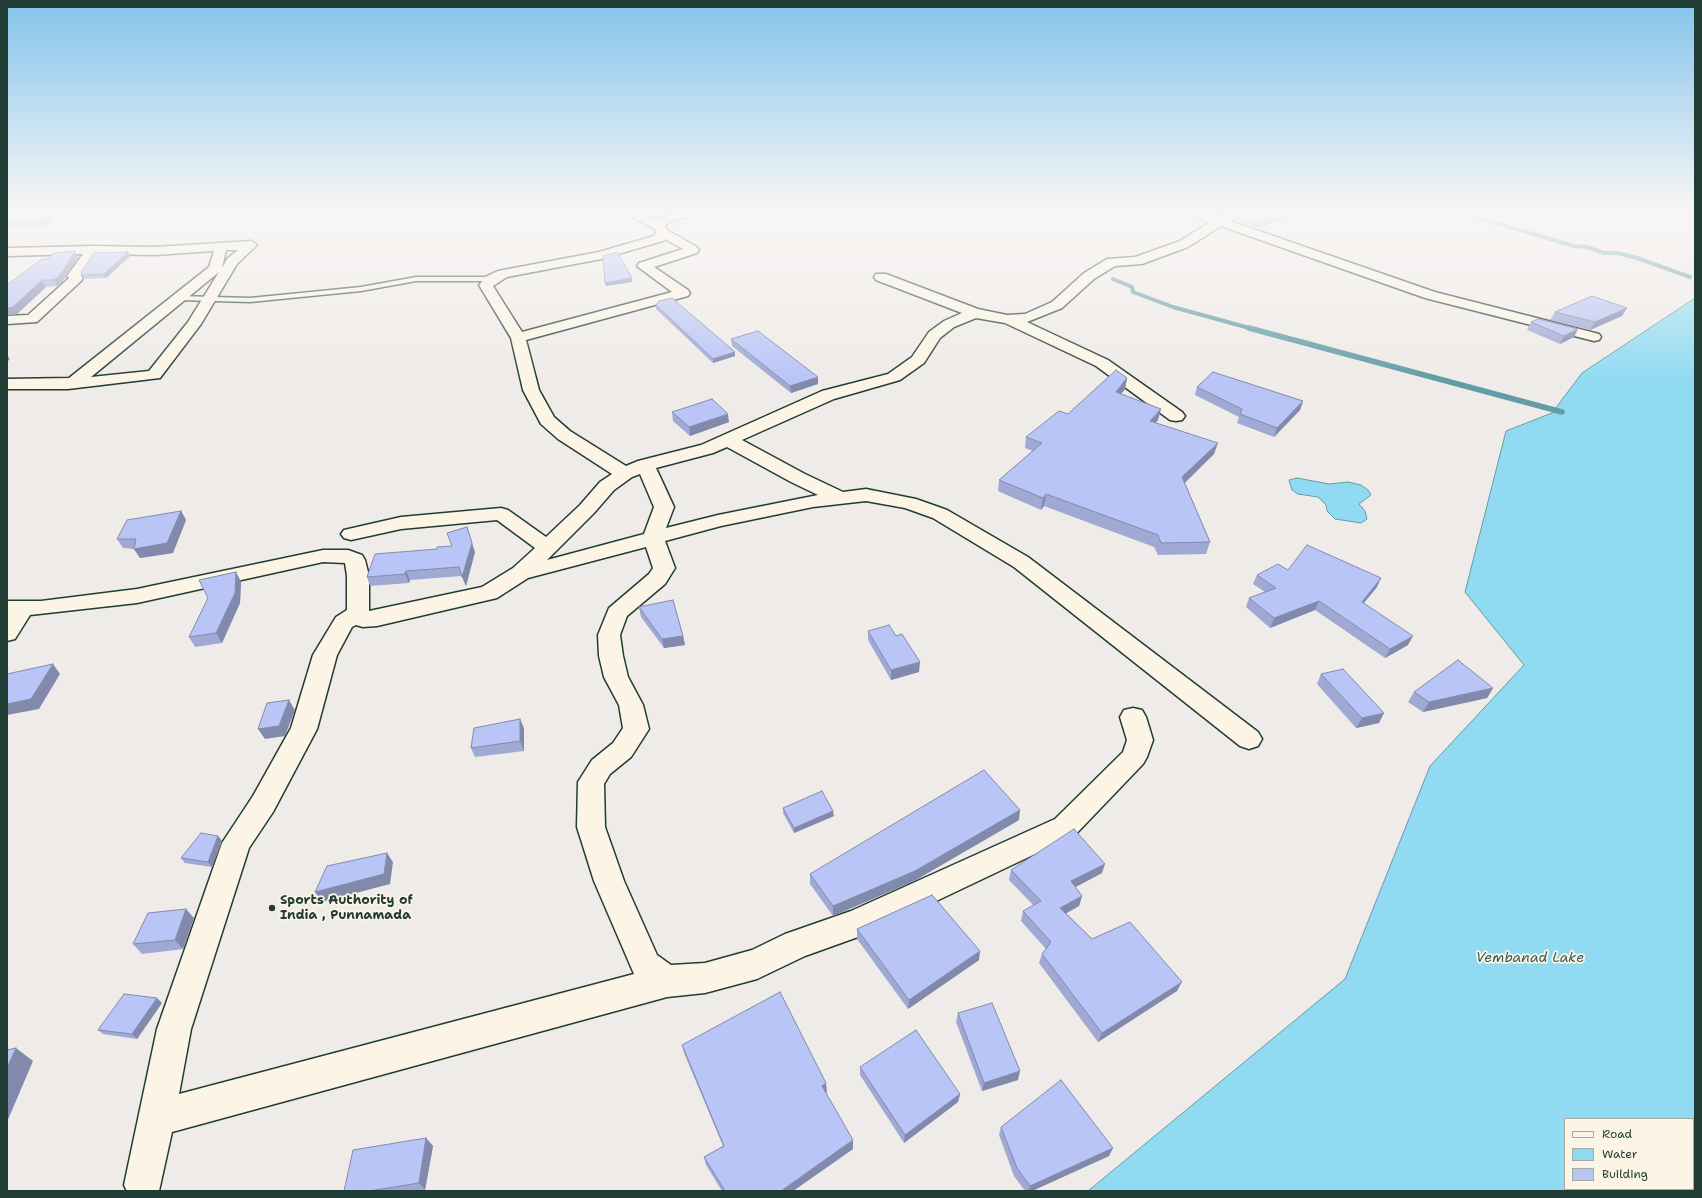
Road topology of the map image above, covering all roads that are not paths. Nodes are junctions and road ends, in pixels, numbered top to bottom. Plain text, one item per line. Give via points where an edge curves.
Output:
1 (80, 268) edge
2 (215, 268) edge
3 (228, 268) edge
4 (532, 268) edge
5 (647, 268) edge
6 (1102, 268) edge
7 (1353, 268) edge
8 (881, 277) dead end
9 (492, 280) junction
10 (179, 298) junction
11 (208, 298) junction
12 (975, 313) junction
13 (1007, 319) junction
14 (7, 320) edge
15 (1594, 337) dead end
16 (518, 338) junction
17 (7, 384) edge
18 (73, 384) junction
19 (7, 395) edge
20 (1176, 416) dead end
21 (728, 440) junction
22 (601, 460) junction
23 (635, 469) junction
24 (607, 486) junction
25 (842, 498) junction
26 (351, 534) dead end
27 (653, 538) junction
28 (547, 547) junction
29 (521, 573) junction
30 (16, 608) edge
31 (358, 614) junction
32 (7, 633) edge
33 (1133, 717) dead end
34 (1249, 739) dead end
35 (667, 981) junction
36 (156, 1118) junction
37 (143, 1185) dead end

1 - 14 street via 74,276 76,278 32,319
2 - 10 street
3 - 11 street
4 - 9 street via 503,274
5 - 16 street via 683,293
6 - 13 street via 1089,276 1057,305 1027,318
7 - 15 street via 1430,295
8 - 12 street
9 - 11 lane via 416,279 361,289 250,300
9 - 16 street via 486,285
10 - 11 lane
10 - 18 street
11 - 18 street via 194,324 154,375
12 - 13 street
12 - 21 street via 950,324 934,335 918,360 894,377 828,395
13 - 20 street via 1102,363
16 - 22 street via 531,390 547,420
17 - 18 street
18 - 19 street
21 - 23 street via 707,449
21 - 25 street via 798,478
22 - 23 street
22 - 24 street
23 - 24 street
23 - 27 street via 664,507
24 - 28 street
25 - 27 street via 813,501 718,521
25 - 34 street via 866,495 902,501 947,518 1021,562
26 - 28 street via 401,523 501,514
27 - 29 street
27 - 35 street via 664,568 657,579 617,613 609,635 616,678 631,705 636,729 622,750 601,767 591,782 591,827 609,881 646,966
28 - 29 street
29 - 31 street via 498,589 473,598 377,618 363,619
30 - 31 street via 137,596 323,556 339,555 355,560 358,576
30 - 32 street
31 - 36 street via 344,622 335,636 325,655 304,729 263,804 236,843 174,1029
33 - 35 street via 1140,740 1134,757 1065,827 858,923 796,944 757,964 705,978
35 - 36 street
36 - 37 street

